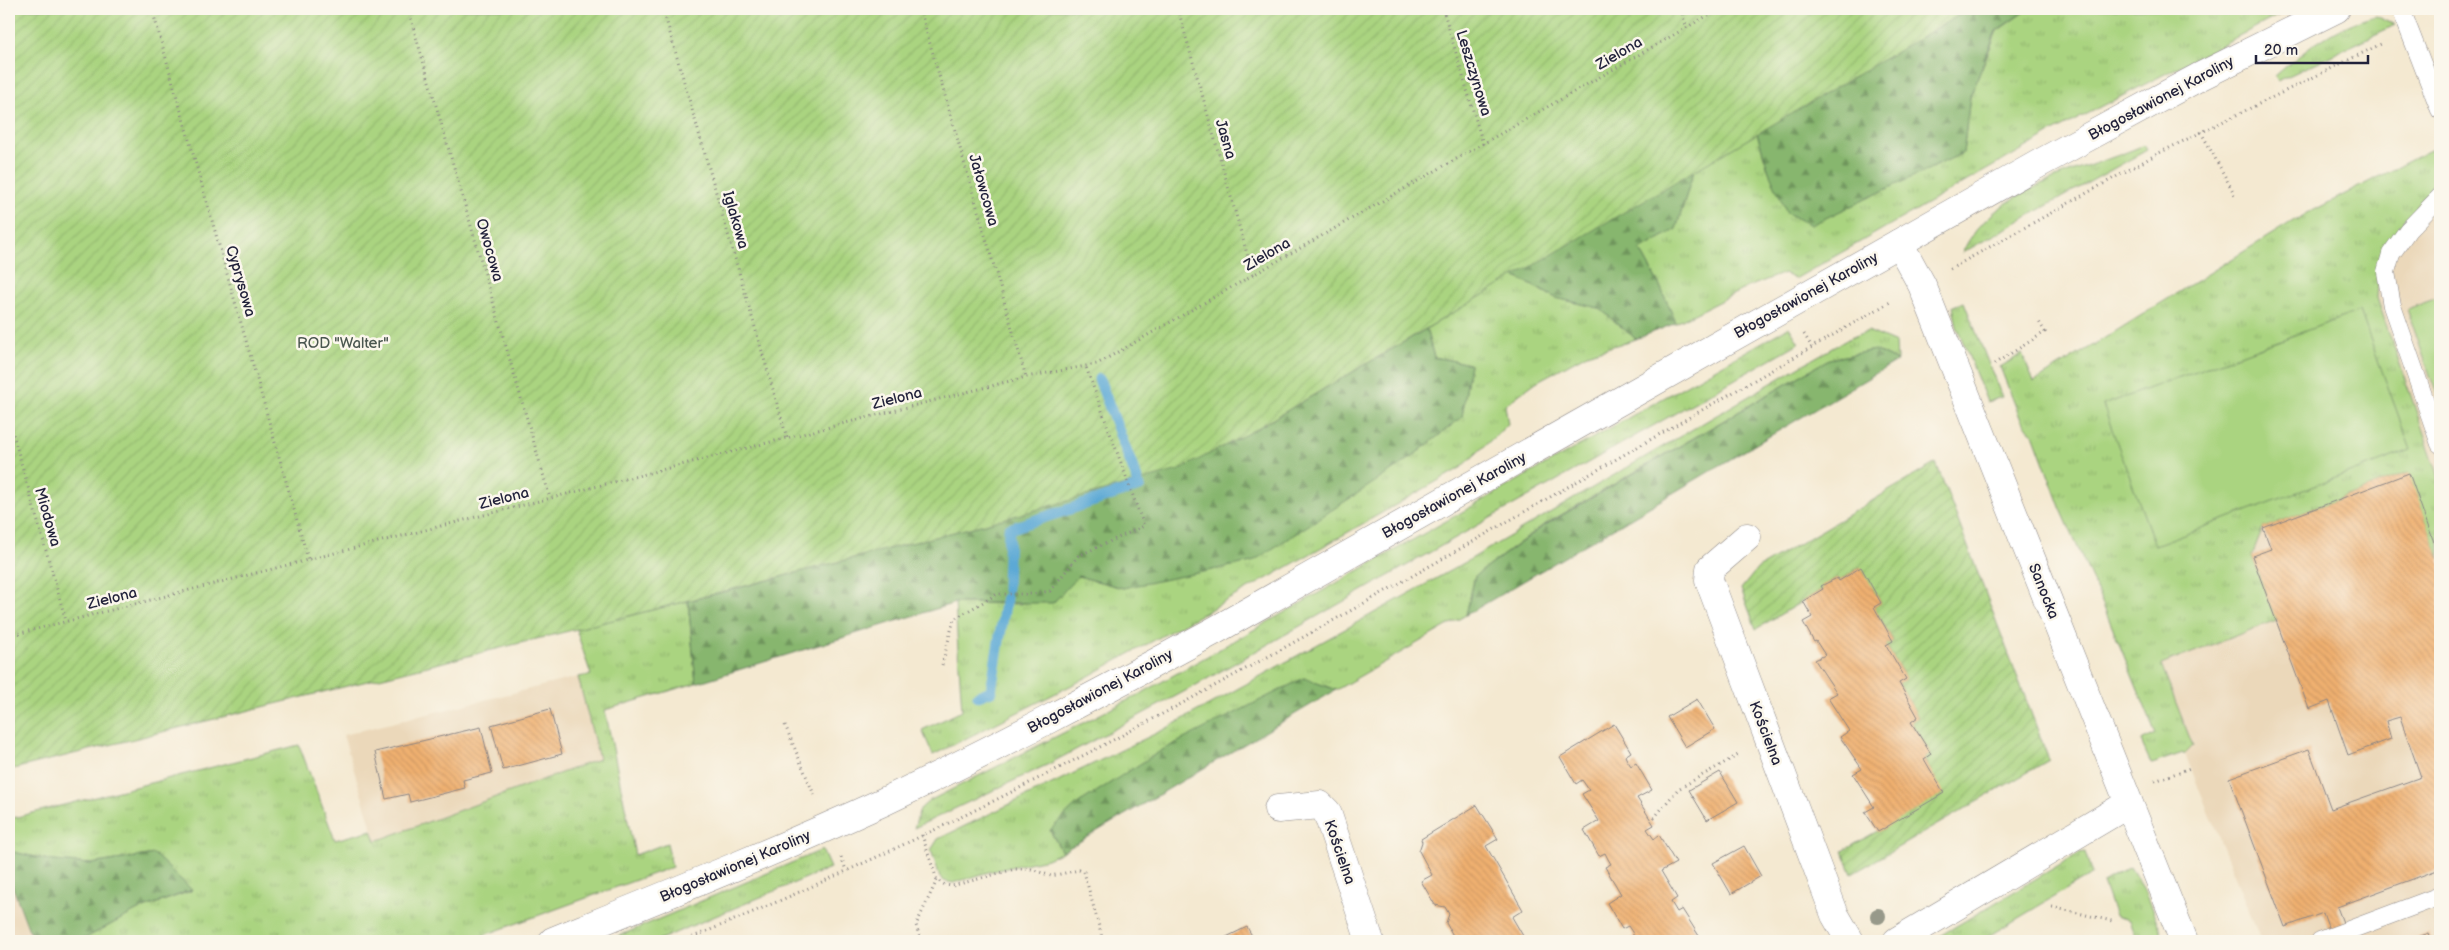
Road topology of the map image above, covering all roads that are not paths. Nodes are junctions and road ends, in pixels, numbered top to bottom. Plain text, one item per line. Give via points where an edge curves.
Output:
1 (2336, 9) edge
2 (2401, 9) edge
3 (2440, 110) edge
4 (2440, 198) edge
5 (1899, 242) junction
6 (2440, 444) edge
7 (1747, 537) dead end
8 (2128, 804) junction
9 (1278, 809) dead end
10 (2440, 896) edge
11 (553, 941) edge
12 (1370, 941) edge
13 (1850, 941) edge
14 (1897, 941) edge
15 (2184, 941) edge
16 (2320, 941) edge

1 - 5 street, Błogosławionej Karoliny via 2126,116
2 - 3 lane
4 - 6 lane via 2408,230 2391,254 2386,272 2392,306
5 - 8 street, Sanocka via 1922,284
5 - 11 street, Błogosławionej Karoliny via 1223,626 1076,705 884,801 735,868
7 - 13 street, Kościelna via 1710,569 1709,580 1835,915
8 - 14 street
8 - 15 street, Sanocka
9 - 12 street, Kościelna via 1320,805 1327,812
10 - 16 lane

